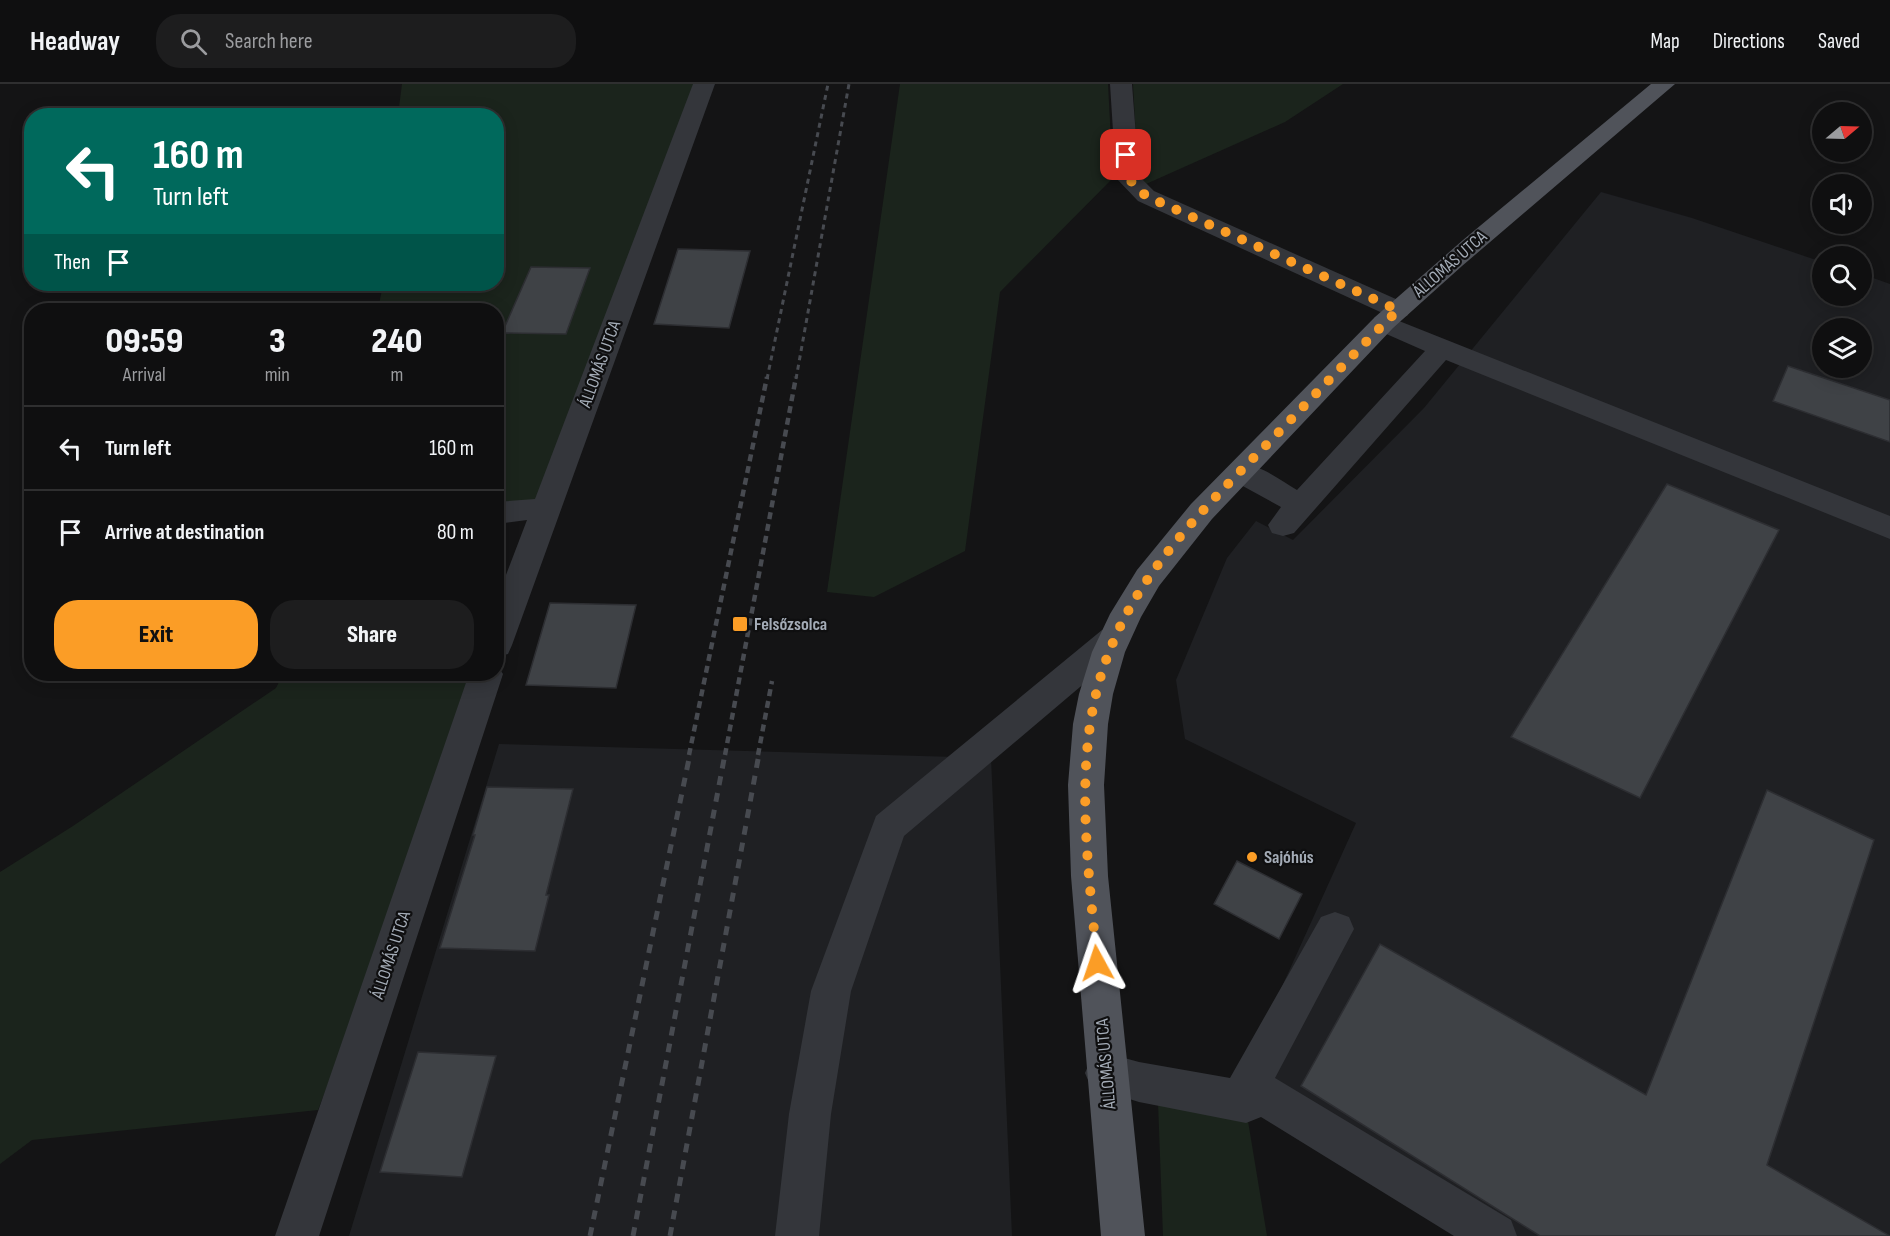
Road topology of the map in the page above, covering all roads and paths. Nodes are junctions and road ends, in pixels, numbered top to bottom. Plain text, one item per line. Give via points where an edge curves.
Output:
1 (704, 84) edge
2 (1121, 84) edge
3 (1665, 84) edge
4 (1391, 316) junction
5 (1442, 348) junction
6 (1240, 472) junction
7 (546, 508) junction
8 (504, 512) edge
9 (1890, 528) edge
10 (504, 616) edge
11 (1114, 639) junction
12 (484, 681) edge
13 (1335, 929) dead end
14 (1106, 1073) junction
15 (1248, 1085) junction
16 (297, 1236) edge
17 (797, 1236) edge
18 (1123, 1236) edge
19 (1495, 1236) edge

1 - 7 street, ÁLLOMÁS UTCA
2 - 4 street via 1128,178 1146,196
3 - 4 main road, ÁLLOMÁS UTCA
4 - 5 street
4 - 6 main road, ÁLLOMÁS UTCA
5 - 6 street via 1292,515
5 - 9 street
6 - 11 main road, ÁLLOMÁS UTCA via 1155,567
7 - 8 street
7 - 10 street, ÁLLOMÁS UTCA
11 - 14 main road, ÁLLOMÁS UTCA via 1091,719 1086,785 1086,831
11 - 17 street via 889,827 831,991 810,1114
12 - 16 street, ÁLLOMÁS UTCA
13 - 15 street
14 - 15 street via 1246,1102
14 - 18 main road, ÁLLOMÁS UTCA
15 - 19 street

